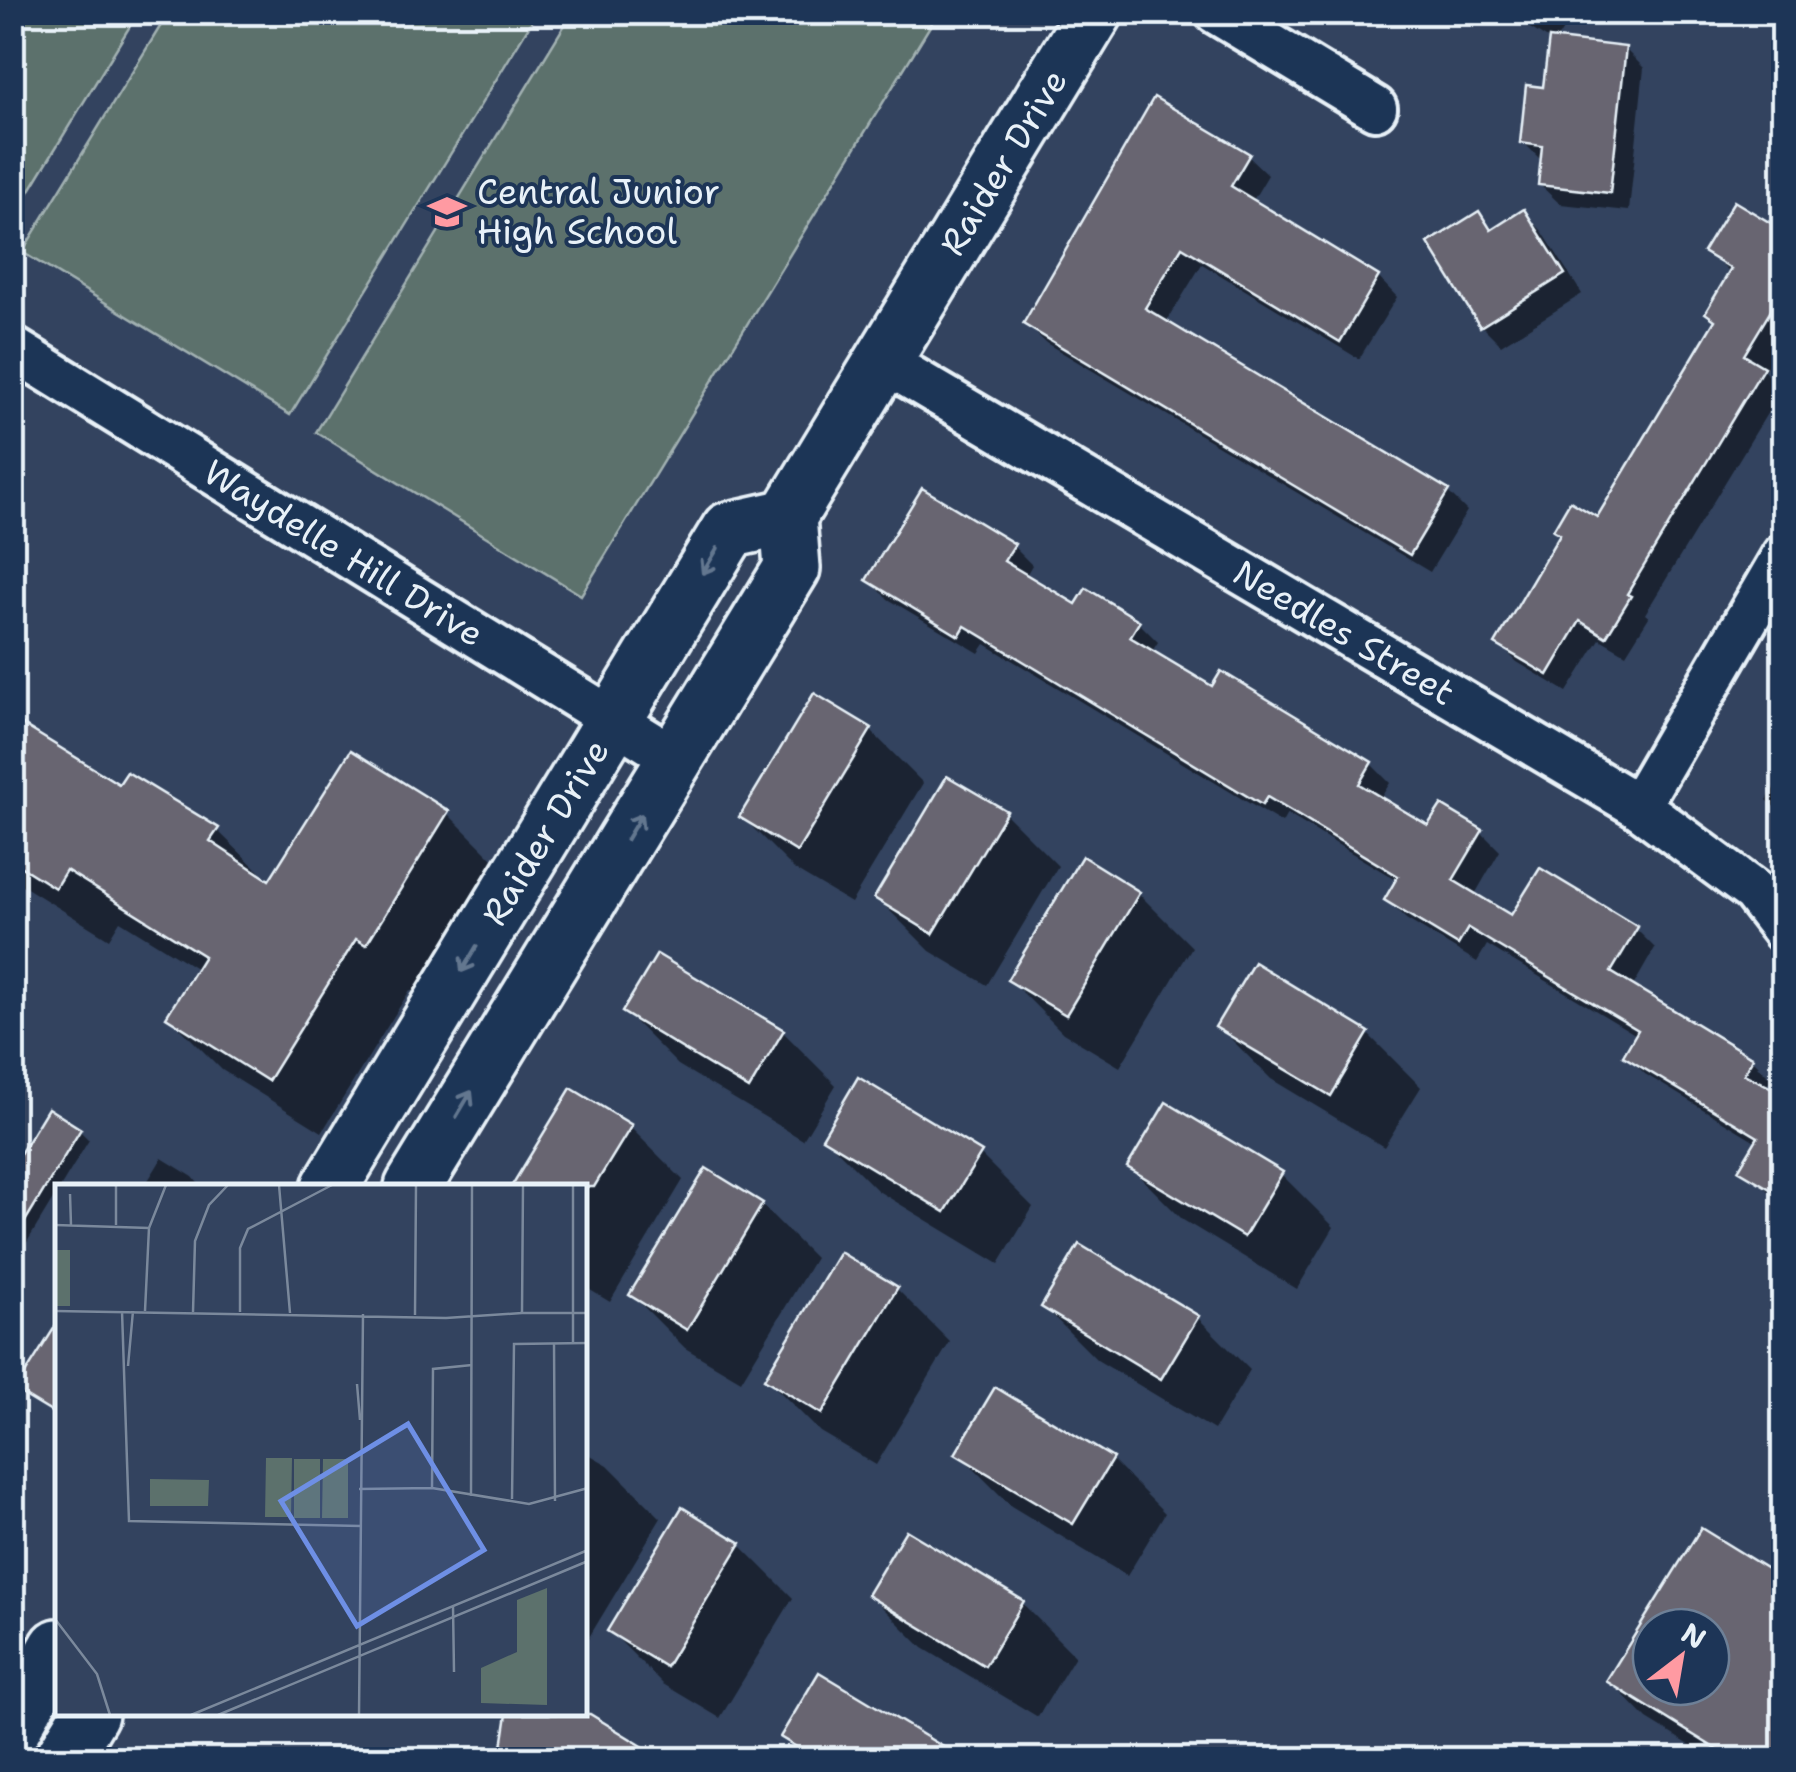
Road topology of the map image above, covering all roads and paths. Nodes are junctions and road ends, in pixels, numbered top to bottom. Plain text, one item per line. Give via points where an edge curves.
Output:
1 (1096, 12) edge
2 (1216, 12) edge
3 (1375, 108) dead end
4 (12, 348) edge
5 (884, 361) junction
6 (788, 518) junction
7 (1784, 555) edge
8 (614, 720) junction
9 (675, 758) junction
10 (1638, 806) junction
11 (1784, 931) edge
12 (332, 1184) edge
13 (415, 1184) edge
14 (55, 1652) edge
15 (88, 1717) edge
16 (12, 1729) edge
17 (62, 1760) edge

1 - 5 main road, Raider Drive
2 - 3 street
4 - 8 street, Waydelle Hill Drive
5 - 6 main road, Raider Drive
5 - 10 street, Needles Street
6 -> 8 main road, Raider Drive via 728,530
6 - 9 main road, Raider Drive via 792,568
7 - 10 street
8 - 9 street, Waydelle Hill Drive
8 -> 12 main road, Raider Drive
13 -> 9 main road, Raider Drive
10 - 11 street, Needles Street via 1752,891
14 - 16 main road
15 - 17 main road

